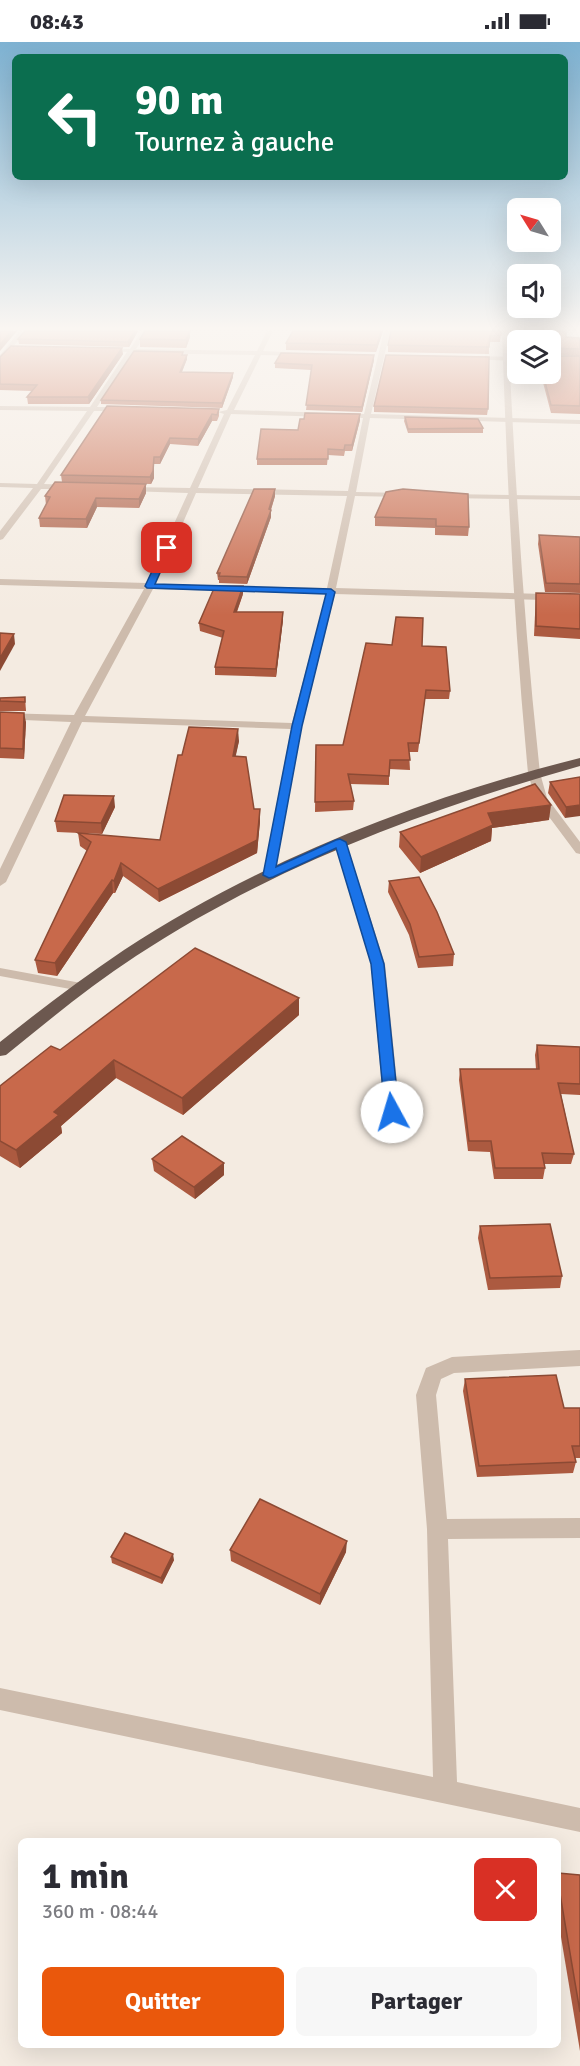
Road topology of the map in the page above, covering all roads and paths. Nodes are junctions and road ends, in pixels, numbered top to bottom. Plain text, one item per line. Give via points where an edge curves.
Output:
1 (80, 425) edge
2 (223, 425) edge
3 (365, 425) edge
4 (508, 425) edge
5 (0, 485) edge
6 (39, 486) junction
7 (74, 487) edge
8 (122, 489) edge
9 (193, 490) junction
10 (351, 495) junction
11 (408, 495) edge
12 (443, 496) edge
13 (512, 497) junction
14 (580, 498) edge
15 (0, 537) edge
16 (0, 582) edge
17 (150, 586) junction
18 (331, 592) junction
19 (521, 596) junction
20 (580, 598) edge
21 (0, 716) edge
22 (77, 720) junction
23 (297, 726) junction
24 (580, 762) edge
25 (534, 773) junction
26 (340, 842) junction
27 (580, 850) edge
28 (269, 875) junction
29 (0, 882) edge
30 (0, 972) edge
31 (81, 987) junction
32 (0, 1051) edge
33 (392, 1112) dead end
34 (580, 1358) edge
35 (580, 1528) edge
36 (437, 1529) junction
37 (0, 1699) edge
38 (445, 1791) junction
39 (580, 1820) edge

1 - 6 street
2 - 9 street
3 - 10 street
4 - 13 street
5 - 6 street
6 - 7 street
6 - 15 street
8 - 9 street
9 - 10 street
9 - 17 street
10 - 11 street
10 - 18 street
12 - 13 street
13 - 14 street
13 - 19 street
16 - 17 street
17 - 18 street
17 - 22 street
18 - 19 street
18 - 23 street
19 - 20 street
19 - 25 street
21 - 22 street
22 - 23 street
22 - 29 street
23 - 28 street
24 - 25 highway
25 - 26 highway
25 - 27 street via 541,798
26 - 28 highway
26 - 33 street via 378,964
28 - 31 highway via 197,912
30 - 31 street
31 - 32 highway
34 - 36 street via 452,1365 434,1374 426,1395
35 - 36 street
36 - 38 street
37 - 38 street
38 - 39 street

